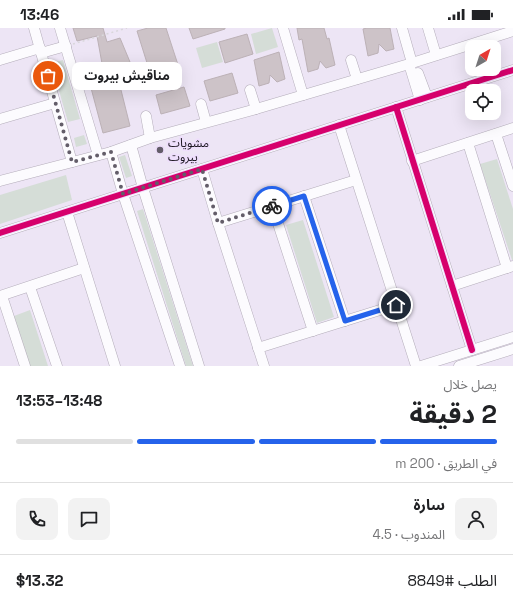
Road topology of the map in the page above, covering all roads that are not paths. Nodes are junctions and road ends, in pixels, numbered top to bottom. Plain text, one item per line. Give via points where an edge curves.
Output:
1 (34, 28) edge
2 (60, 28) edge
3 (283, 28) edge
4 (402, 28) edge
5 (428, 28) edge
6 (513, 31) edge
7 (66, 46) junction
8 (40, 50) junction
9 (436, 55) junction
10 (0, 60) edge
11 (351, 60) dead end
12 (412, 63) junction
13 (513, 70) edge
14 (357, 79) junction
15 (250, 90) dead end
16 (303, 95) junction
17 (423, 98) junction
18 (55, 103) junction
19 (201, 104) dead end
20 (396, 107) junction
21 (256, 109) junction
22 (146, 116) dead end
23 (0, 119) edge
24 (206, 122) junction
25 (339, 125) junction
26 (513, 128) edge
27 (496, 134) junction
28 (150, 138) junction
29 (468, 143) junction
30 (131, 145) junction
31 (111, 152) junction
32 (98, 155) junction
33 (412, 161) junction
34 (72, 162) junction
35 (202, 169) junction
36 (356, 180) junction
37 (0, 181) edge
38 (513, 186) edge
39 (143, 188) junction
40 (123, 194) junction
41 (304, 196) junction
42 (272, 206) junction
43 (67, 212) junction
44 (218, 223) junction
45 (0, 233) edge
46 (510, 267) edge
47 (84, 268) junction
48 (452, 286) junction
49 (30, 287) junction
50 (1, 296) edge
51 (396, 305) junction
52 (345, 321) junction
53 (313, 331) junction
54 (513, 337) edge
55 (258, 348) junction
56 (513, 348) edge
57 (472, 350) junction
58 (477, 363) edge
59 (24, 366) edge
60 (56, 366) edge
61 (115, 366) edge
62 (180, 366) edge
63 (199, 366) edge
64 (264, 366) edge
65 (416, 366) edge
66 (421, 366) edge
67 (459, 366) edge

1 - 8 street
2 - 7 street
3 - 16 street
4 - 12 street
5 - 9 street
6 - 9 street
7 - 8 street
7 - 32 street
8 - 10 street
8 - 18 street
9 - 12 street
11 - 14 street
12 - 14 street
12 - 17 street
13 - 17 street
14 - 16 street
15 - 21 street
16 - 21 street
17 - 20 street
18 - 23 street
18 - 34 street
19 - 24 street
20 - 25 street
20 - 33 street
21 - 24 street
22 - 28 street
24 - 28 street
25 - 35 street
25 - 36 street
26 - 27 street
27 - 29 street
27 - 38 street
28 - 30 street
29 - 33 street
29 - 46 street
30 - 31 street
30 - 39 street
31 - 32 street
31 - 40 street
32 - 34 street
33 - 48 street
34 - 37 street
35 - 39 street
35 - 44 street
36 - 41 street
36 - 51 street
39 - 40 street
39 - 63 street
40 - 43 street
40 - 62 street
41 - 42 street
41 - 52 street
42 - 44 street
42 - 53 street
43 - 45 street
43 - 47 street
44 - 55 street
46 - 48 street
47 - 49 street
47 - 61 street
48 - 57 street
49 - 50 street
49 - 60 street
50 - 59 street
51 - 52 street
51 - 65 street
52 - 53 street
53 - 55 street
54 - 57 street
55 - 64 street
56 - 58 street
57 - 66 street
58 - 67 street

